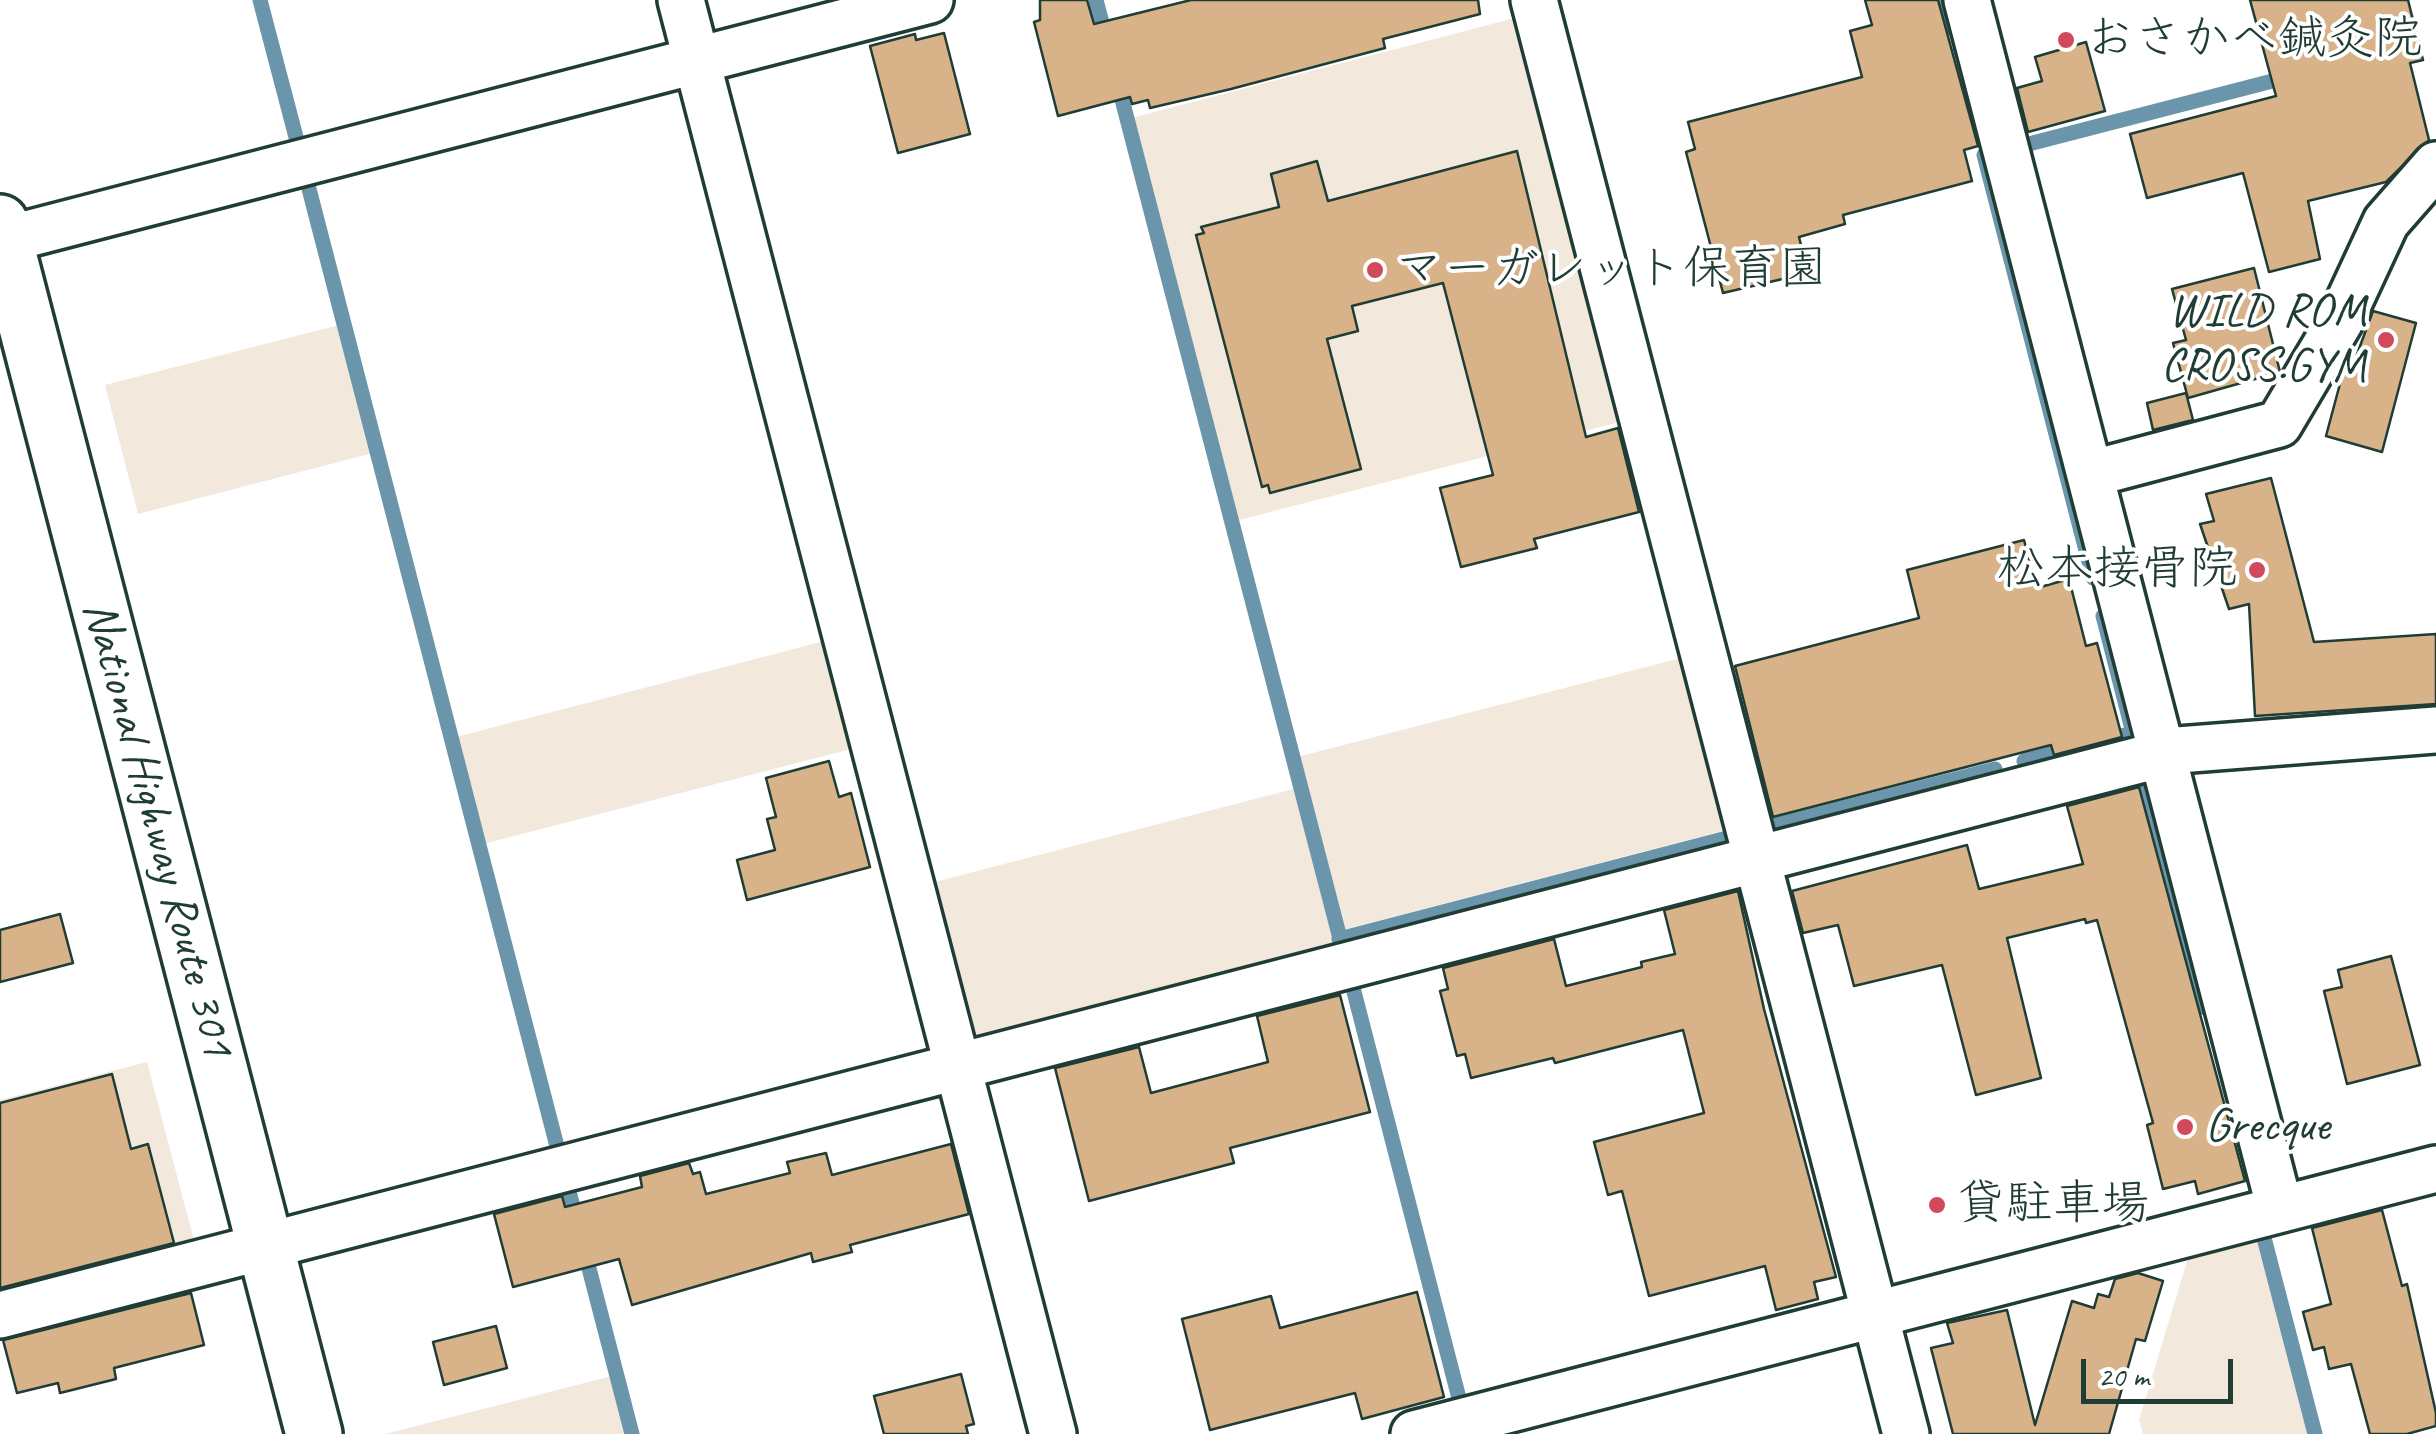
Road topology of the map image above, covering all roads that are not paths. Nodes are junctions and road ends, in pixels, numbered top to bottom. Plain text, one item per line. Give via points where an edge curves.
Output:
1 (681, 0) edge
2 (930, 0) edge
3 (1534, 0) edge
4 (1967, 0) edge
5 (697, 60) junction
6 (2436, 165) edge
7 (2, 235) edge
8 (2090, 474) junction
9 (2436, 730) edge
10 (2162, 754) junction
11 (1757, 859) junction
12 (958, 1066) junction
13 (2436, 1169) edge
14 (2280, 1209) junction
15 (266, 1246) junction
16 (1875, 1314) junction
17 (0, 1315) edge
18 (314, 1434) edge
19 (1054, 1434) edge
20 (1414, 1434) edge
21 (1906, 1434) edge

1 - 5 street
2 - 5 street
3 - 11 street
4 - 8 street
5 - 7 street
5 - 12 street
6 - 8 street via 2386,222 2340,321 2279,424
7 - 15 highway, National Highway Route 301
8 - 10 street
9 - 10 street via 2218,744
10 - 11 street
10 - 14 street
11 - 12 street
11 - 16 street
12 - 15 street
12 - 19 street
13 - 14 street
14 - 16 street
15 - 17 street
15 - 18 highway, National Highway Route 301
16 - 20 street
16 - 21 street

